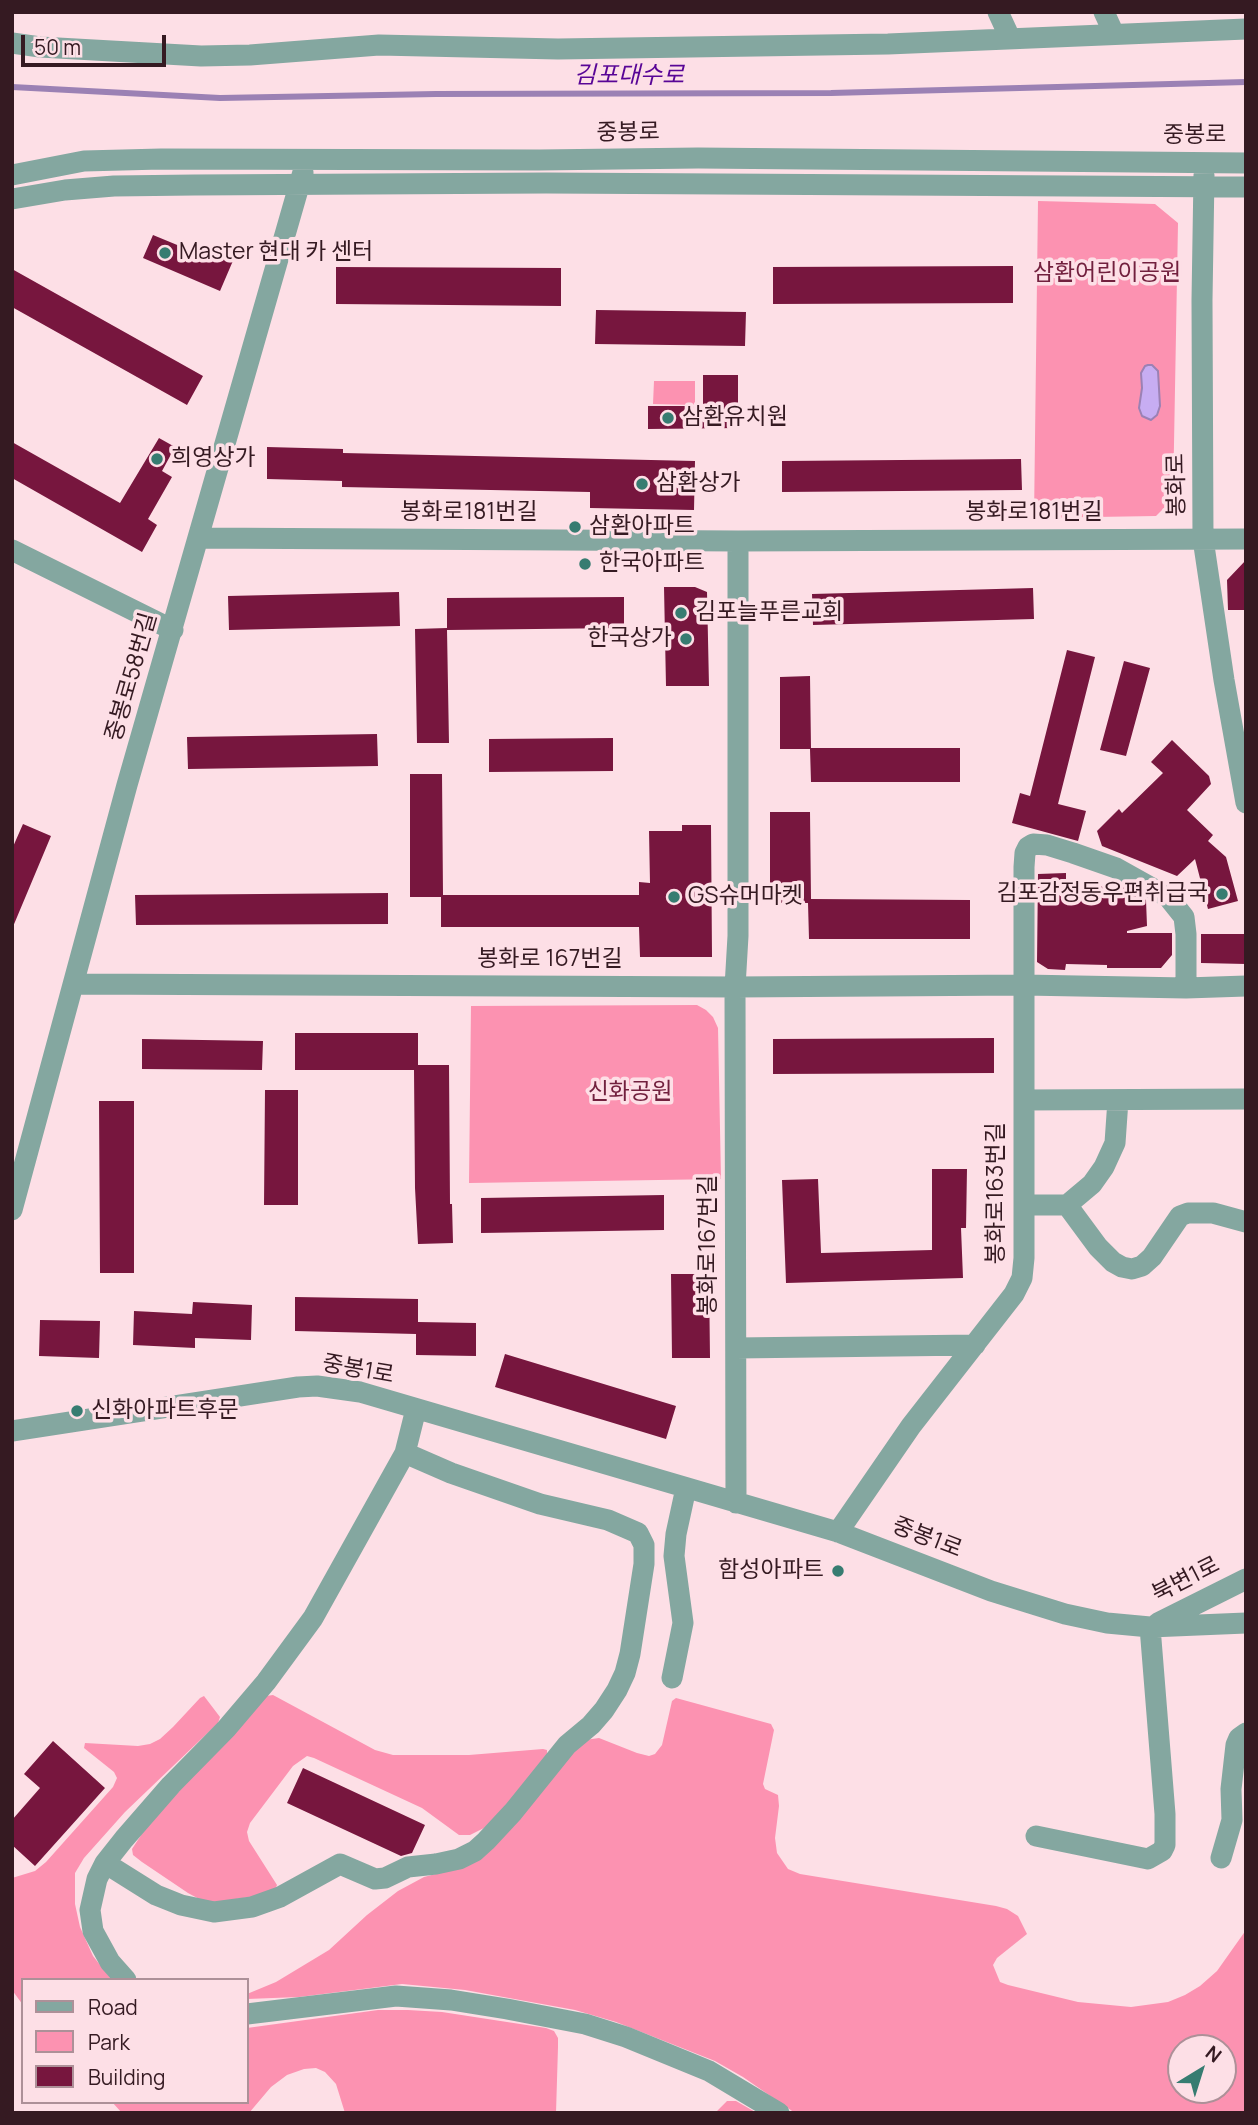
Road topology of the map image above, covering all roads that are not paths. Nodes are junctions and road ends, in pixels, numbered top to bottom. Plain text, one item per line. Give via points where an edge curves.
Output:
1 (998, 12) edge
2 (1104, 12) edge
3 (1246, 29) edge
4 (1114, 34) junction
5 (1010, 38) junction
6 (12, 43) edge
7 (305, 160) junction
8 (1205, 162) junction
9 (1246, 163) edge
10 (12, 175) edge
11 (300, 185) junction
12 (1205, 187) junction
13 (1246, 187) edge
14 (12, 199) edge
15 (199, 538) junction
16 (1203, 539) junction
17 (1246, 540) edge
18 (738, 541) junction
19 (12, 550) edge
20 (173, 630) junction
21 (1246, 803) edge
22 (75, 984) junction
23 (1024, 985) junction
24 (1246, 986) edge
25 (735, 987) junction
26 (1186, 988) junction
27 (1024, 1100) junction
28 (1118, 1100) junction
29 (1246, 1100) edge
30 (1024, 1205) junction
31 (1067, 1205) junction
32 (12, 1210) edge
33 (1246, 1222) edge
34 (975, 1345) junction
35 (736, 1348) junction
36 (416, 1409) junction
37 (12, 1432) edge
38 (405, 1453) junction
39 (686, 1488) junction
40 (736, 1503) junction
41 (838, 1532) junction
42 (1246, 1579) edge
43 (1246, 1623) edge
44 (1150, 1627) junction
45 (672, 1678) dead end
46 (1246, 1733) edge
47 (1036, 1836) dead end
48 (1221, 1858) dead end
49 (105, 1863) junction
50 (124, 1978) edge
51 (248, 2014) edge
52 (779, 2113) edge

1 - 5 street
2 - 4 street
3 - 4 street
4 - 5 street
5 - 6 street via 670,49 379,45 250,55
7 - 8 street, 중봉로
7 - 10 street, 중봉로 via 120,159
7 - 11 street, 중봉로58번길
8 - 9 street, 중봉로
8 - 12 street, 봉화로
11 - 12 street
11 - 14 street via 114,186
11 - 15 street, 중봉로58번길
12 - 13 street
12 - 16 street, 봉화로
15 - 18 street, 봉화로181번길
15 - 20 street, 중봉로58번길
16 - 17 street, 봉화로181번길
16 - 18 street, 봉화로181번길
16 - 21 street, 봉화로
18 - 25 street
19 - 20 street
20 - 22 street, 중봉로58번길
22 - 25 street, 봉화로 167번길
22 - 32 street, 중봉로58번길
23 - 25 street, 봉화로 167번길
23 - 26 street, 봉화로 167번길
23 - 26 street via 1024,867 1025,853 1033,844 1116,868 1168,897 1184,917
23 - 27 street
24 - 26 street, 봉화로 167번길
25 - 35 street, 봉화로167번길
27 - 28 street, 봉화로163번길
27 - 30 street, 봉화로163번길
28 - 29 street, 봉화로163번길
28 - 31 street via 1112,1153 1092,1184
30 - 31 street
30 - 34 street, 봉화로163번길 via 1020,1286
31 - 33 street via 1106,1255 1132,1269 1152,1257 1180,1216 1213,1213
34 - 35 street
34 - 41 street, 봉화로163번길 via 911,1426
35 - 40 street, 봉화로167번길
36 - 37 street, 중봉1로 via 360,1392 298,1387
36 - 38 street
36 - 39 street, 중봉1로
38 - 49 street via 288,1654
38 - 49 street via 451,1474 638,1533 644,1545 644,1564 630,1654 604,1710 567,1745 486,1841 459,1859 408,1867 375,1879 340,1864 280,1897 252,1907 214,1912 156,1895
39 - 40 street, 중봉1로
39 - 45 street via 674,1556 683,1623
40 - 41 street, 중봉1로
41 - 44 street, 중봉1로 via 1053,1610
42 - 44 street, 북변1로
43 - 44 street, 중봉1로
44 - 47 street via 1165,1814 1162,1852 1148,1859
46 - 48 street via 1236,1745 1232,1820
49 - 50 street via 92,1894 93,1931
51 - 52 street via 396,1996 520,2011 585,2024 681,2058

